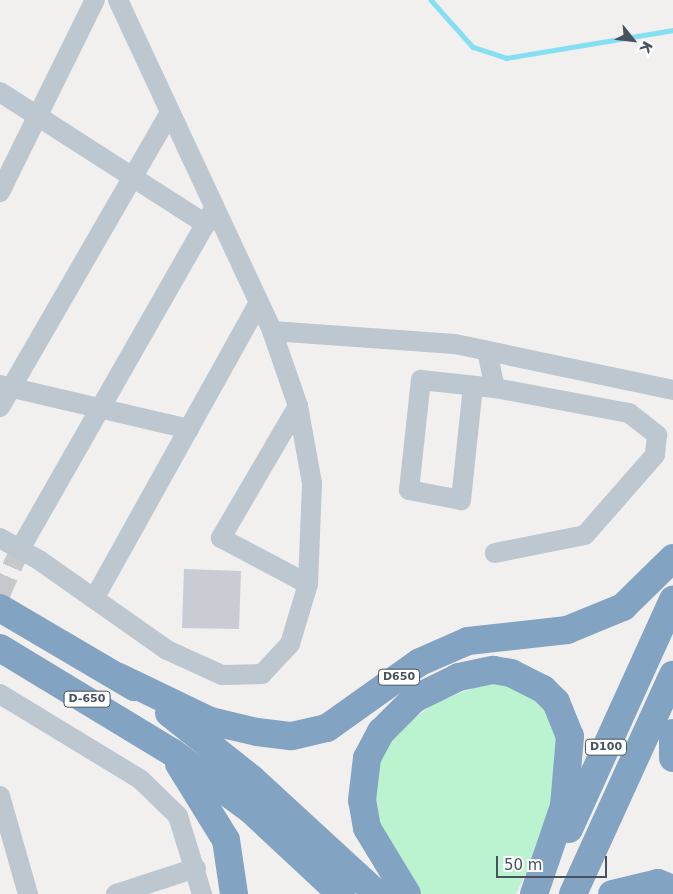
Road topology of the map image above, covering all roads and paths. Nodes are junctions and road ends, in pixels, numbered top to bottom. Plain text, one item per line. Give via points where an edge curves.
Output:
1 (95, 0) edge
2 (118, 0) edge
3 (0, 92) edge
4 (170, 113) junction
5 (37, 118) junction
6 (133, 176) junction
7 (0, 192) edge
8 (210, 217) junction
9 (258, 304) junction
10 (272, 331) junction
11 (487, 351) junction
12 (6, 386) edge
13 (473, 386) junction
14 (495, 388) junction
15 (673, 390) edge
16 (298, 406) junction
17 (0, 407) edge
18 (100, 409) junction
19 (188, 429) junction
20 (0, 538) edge
21 (20, 550) junction
22 (495, 553) dead end
23 (673, 558) edge
24 (308, 584) junction
25 (94, 599) junction
26 (673, 600) edge
27 (0, 608) edge
28 (0, 648) edge
29 (673, 675) edge
30 (119, 677) junction
31 (0, 694) edge
32 (673, 733) edge
33 (172, 752) junction
34 (673, 758) edge
35 (0, 796) edge
36 (196, 868) junction
37 (673, 889) edge
38 (28, 894) edge
39 (116, 894) edge
40 (202, 894) edge
41 (234, 894) edge
42 (341, 894) edge
43 (377, 894) edge
44 (407, 894) edge
45 (534, 894) edge
46 (539, 894) edge
47 (573, 894) edge
48 (612, 894) edge

1 - 5 street
2 - 4 street
3 - 5 street
4 - 6 street
4 - 8 street
5 - 6 street
5 - 7 street
6 - 8 street
6 - 12 street
8 - 9 street
8 - 18 street
9 - 10 street
9 - 19 street
10 - 11 street via 455,344
10 - 16 street
11 - 14 street
11 - 15 street
12 - 17 street
12 - 18 street
13 - 13 street via 421,380 409,490 461,500
13 - 14 street
14 - 22 street via 629,413 657,435 655,455 585,535
16 - 24 street via 312,483
16 - 24 street via 221,538
18 - 19 street
18 - 21 street
19 - 25 street
20 - 21 street
21 - 25 street
23 - 30 highway, D650 via 623,607 567,630 468,641 420,662 326,728 292,736 210,721
24 - 25 street via 290,644 262,674 222,675 167,650
26 - 46 highway, D100
27 - 30 highway, D-650
28 - 33 highway, D-650
29 - 47 highway, D100
30 - 43 highway via 252,779
31 - 36 street via 140,779 178,816
32 - 34 highway
33 - 41 highway via 226,840
33 - 42 highway via 251,810
35 - 38 street
36 - 39 street
36 - 40 street
37 - 48 highway via 658,883
44 - 45 highway, D650 via 367,828 362,786 370,751 390,720 414,699 459,677 493,670 510,672 543,689 556,702 570,736 572,753 564,806

